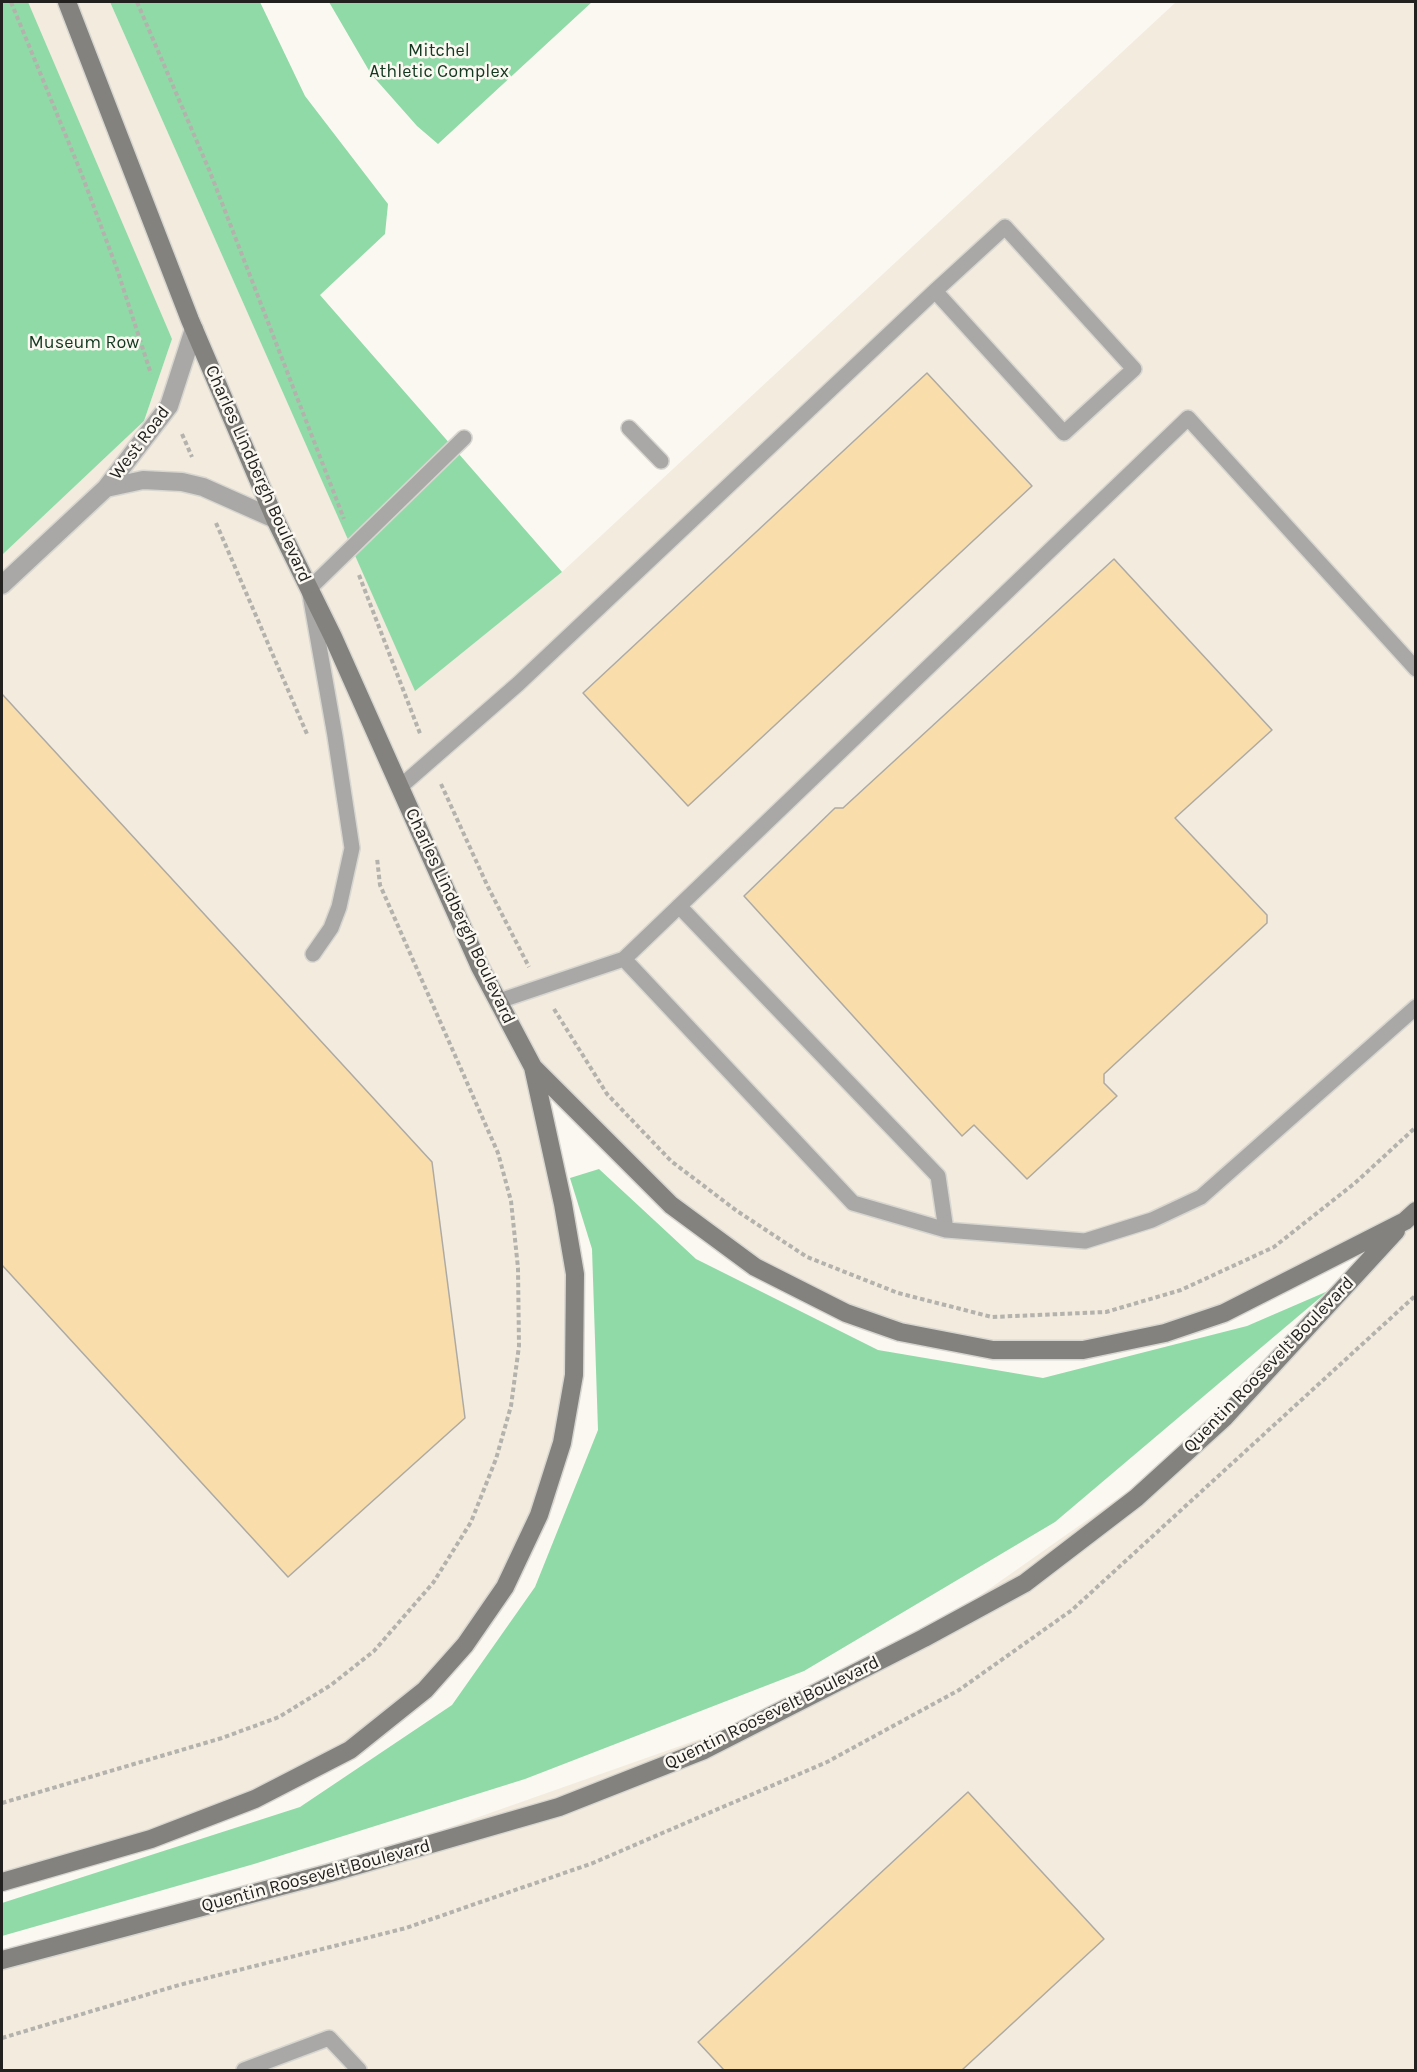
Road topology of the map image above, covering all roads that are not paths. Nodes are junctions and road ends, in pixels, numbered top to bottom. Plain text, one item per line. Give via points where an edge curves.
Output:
1 (68, 2) edge
2 (935, 291) junction
3 (195, 329) junction
4 (629, 428) dead end
5 (464, 438) dead end
6 (661, 461) dead end
7 (106, 488) junction
8 (275, 519) junction
9 (2, 585) edge
10 (309, 589) junction
11 (1416, 669) edge
12 (400, 787) junction
13 (679, 906) junction
14 (313, 954) dead end
15 (624, 959) junction
16 (499, 1001) junction
17 (1416, 1007) edge
18 (533, 1067) junction
19 (1411, 1216) edge
20 (946, 1230) junction
21 (2, 1882) edge
22 (2, 1960) edge
23 (244, 2070) edge
24 (359, 2070) edge

1 - 3 street, Charles Lindbergh Boulevard
2 - 2 lane via 1005,227 1134,369 1064,433
2 - 12 lane via 518,684
3 - 7 street, West Road via 169,406
3 - 8 street, Charles Lindbergh Boulevard
4 - 6 lane
5 - 10 lane
7 - 8 street, West Road via 143,480 182,482 203,487
7 - 9 street, West Road
8 - 10 street, Charles Lindbergh Boulevard
10 - 12 street, Charles Lindbergh Boulevard
10 - 14 lane via 352,848 339,907 331,928
11 - 13 lane via 1188,418
12 - 16 street, Charles Lindbergh Boulevard
13 - 15 lane
13 - 20 lane via 938,1176
15 - 16 lane
15 - 20 lane via 853,1203
16 - 18 street, Charles Lindbergh Boulevard
17 - 20 lane via 1201,1197 1152,1220 1085,1241
18 - 19 street, Charles Lindbergh Boulevard via 671,1205 755,1267 846,1313 900,1332 993,1350 1083,1350 1165,1333 1224,1313
18 - 21 street via 575,1274 574,1375 562,1443 540,1515 505,1587 465,1645 425,1690 350,1750 255,1799 151,1839
19 - 22 street, Quentin Roosevelt Boulevard via 1225,1417 1136,1497 1025,1583 924,1638 704,1750 559,1807
23 - 24 lane via 329,2038

